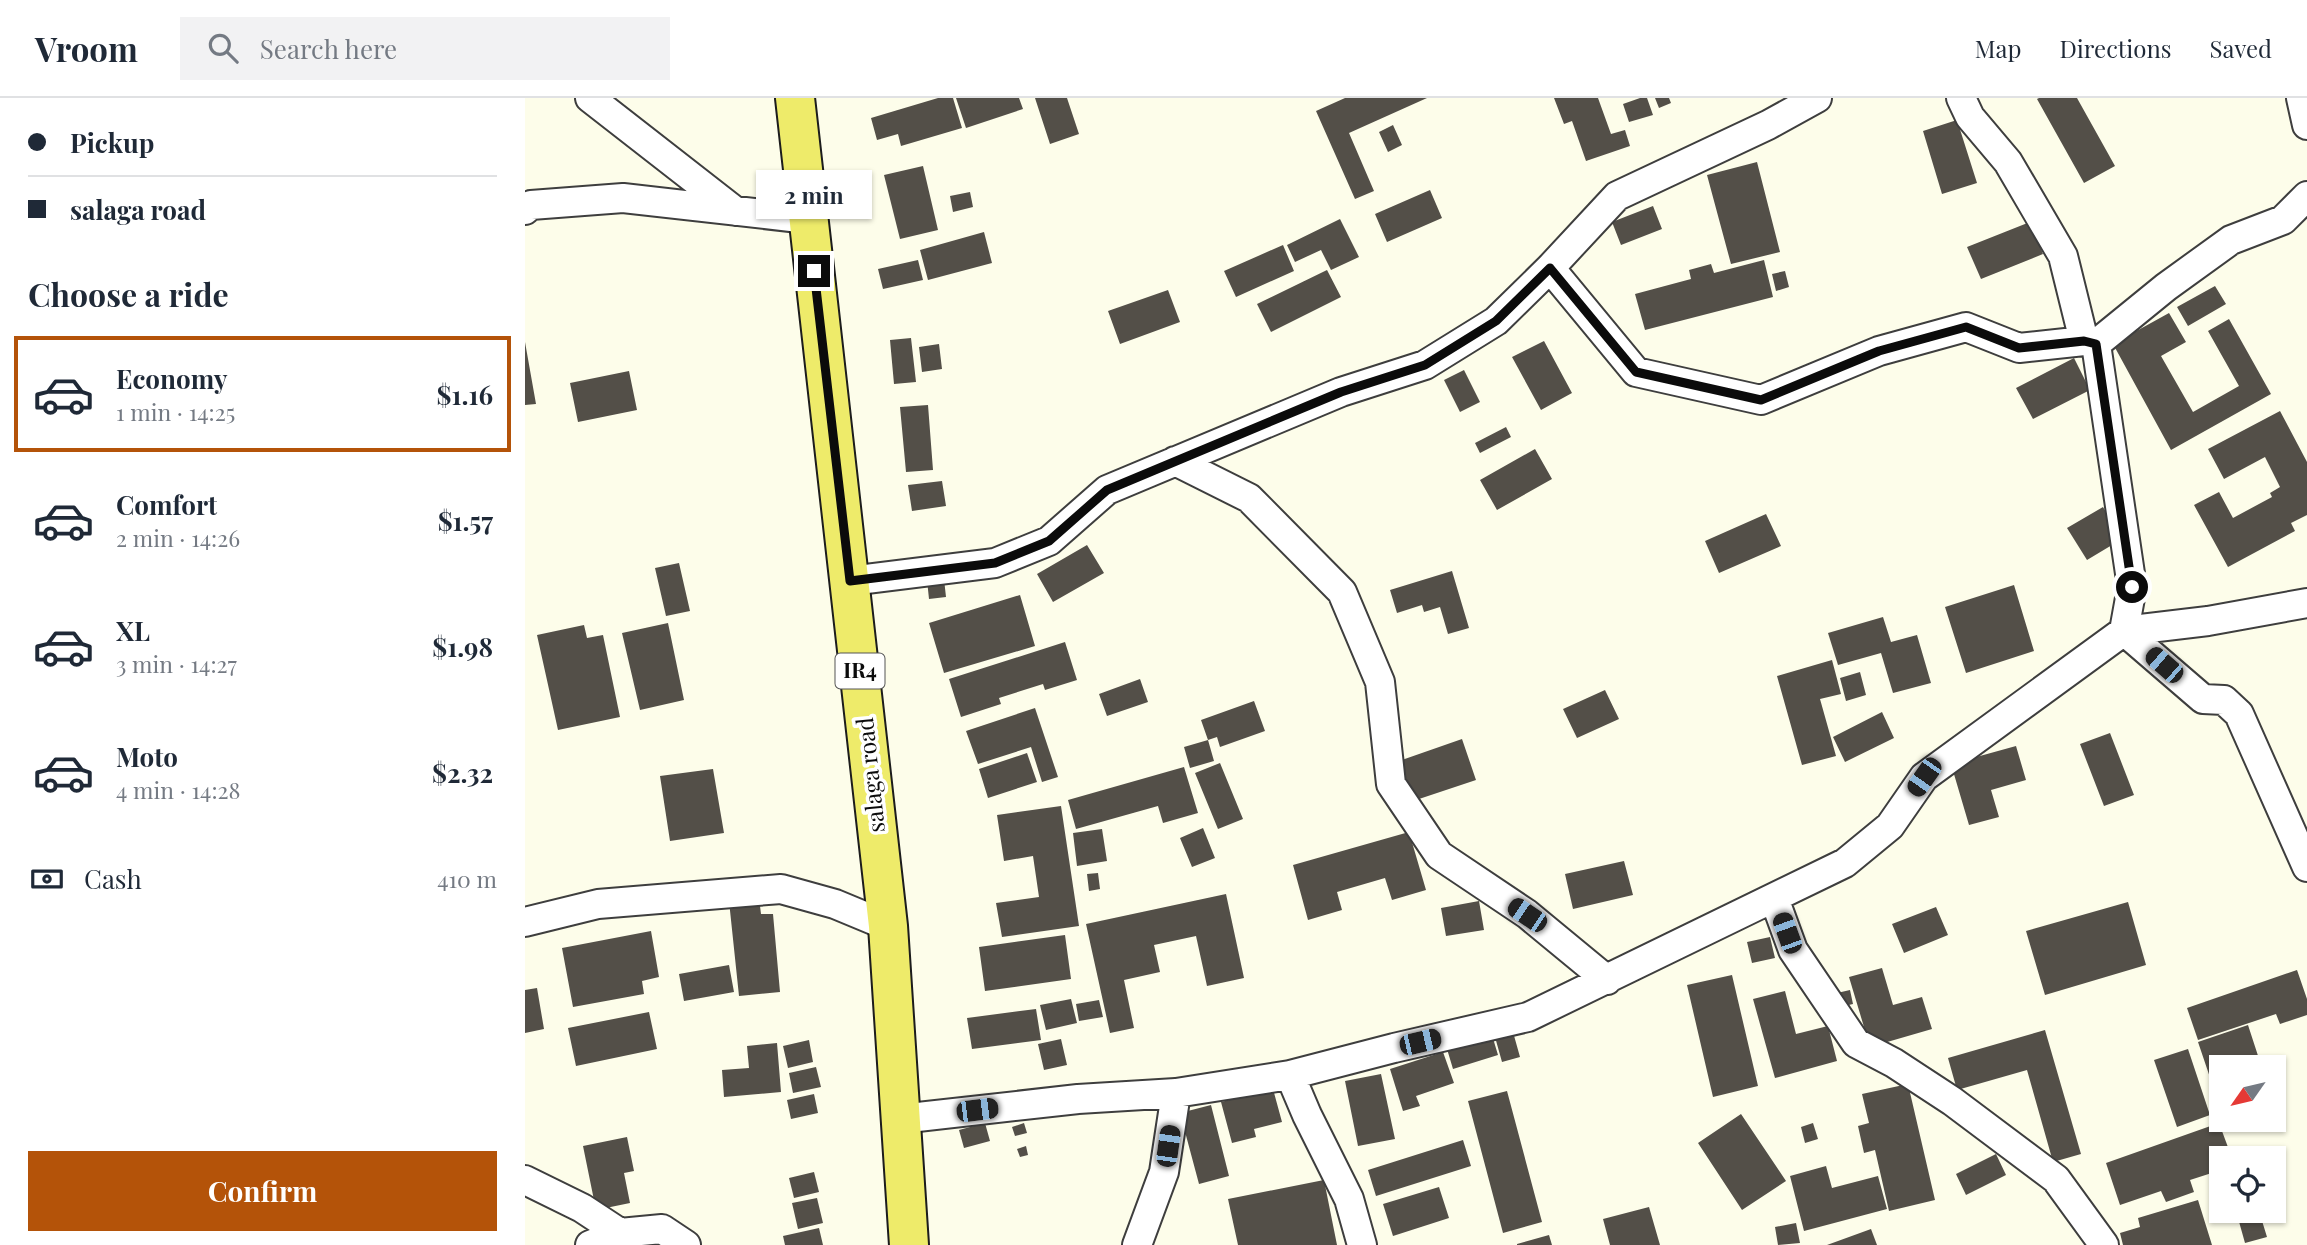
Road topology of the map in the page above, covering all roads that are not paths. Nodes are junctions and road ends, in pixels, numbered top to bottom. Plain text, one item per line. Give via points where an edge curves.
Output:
1 (590, 98) edge
2 (795, 98) edge
3 (1817, 98) edge
4 (1961, 98) edge
5 (2301, 98) edge
6 (2307, 125) edge
7 (2307, 196) edge
8 (525, 210) edge
9 (735, 211) junction
10 (808, 219) junction
11 (1550, 268) junction
12 (2090, 342) junction
13 (1175, 461) junction
14 (850, 581) junction
15 (2307, 603) edge
16 (2125, 631) junction
17 (2307, 867) edge
18 (1774, 898) junction
19 (525, 922) edge
20 (888, 926) junction
21 (1607, 980) junction
22 (1290, 1075) junction
23 (1175, 1093) junction
24 (900, 1119) junction
25 (525, 1180) edge
26 (620, 1233) junction
27 (590, 1245) edge
28 (686, 1245) edge
29 (909, 1245) edge
30 (1137, 1245) edge
31 (1361, 1245) edge
32 (2104, 1245) edge

1 - 9 street
2 - 10 main road, salaga road / IR4
3 - 11 street via 1617,196
4 - 12 street via 1970,117 2008,162 2063,256
5 - 6 street
7 - 12 street via 2283,220 2231,240
8 - 9 street via 531,205 624,198
9 - 10 street
10 - 14 main road, salaga road / IR4
11 - 12 street via 1636,372 1761,400 1879,351 1966,327 2019,348
11 - 13 street via 1496,321 1425,365 1341,392
12 - 16 street via 2132,587
13 - 14 street via 1107,490 1049,541 995,563
13 - 21 street via 1249,498 1342,592 1380,682 1391,784 1439,855 1527,915
14 - 20 main road, salaga road / IR4
15 - 16 street
16 - 17 street via 2203,699 2224,700 2239,714
16 - 18 street via 1924,777 1890,826 1845,863
18 - 21 street
18 - 32 street via 1793,950 1856,1042 1952,1101 2056,1179
19 - 20 street via 598,904 781,889
20 - 24 main road, salaga road / IR4
21 - 22 street via 1528,1017
22 - 23 street
22 - 31 street via 1349,1199
23 - 24 street via 1078,1098
23 - 30 street via 1164,1172
24 - 29 main road, salaga road / IR4
25 - 26 street
26 - 27 street
26 - 28 street via 662,1229

